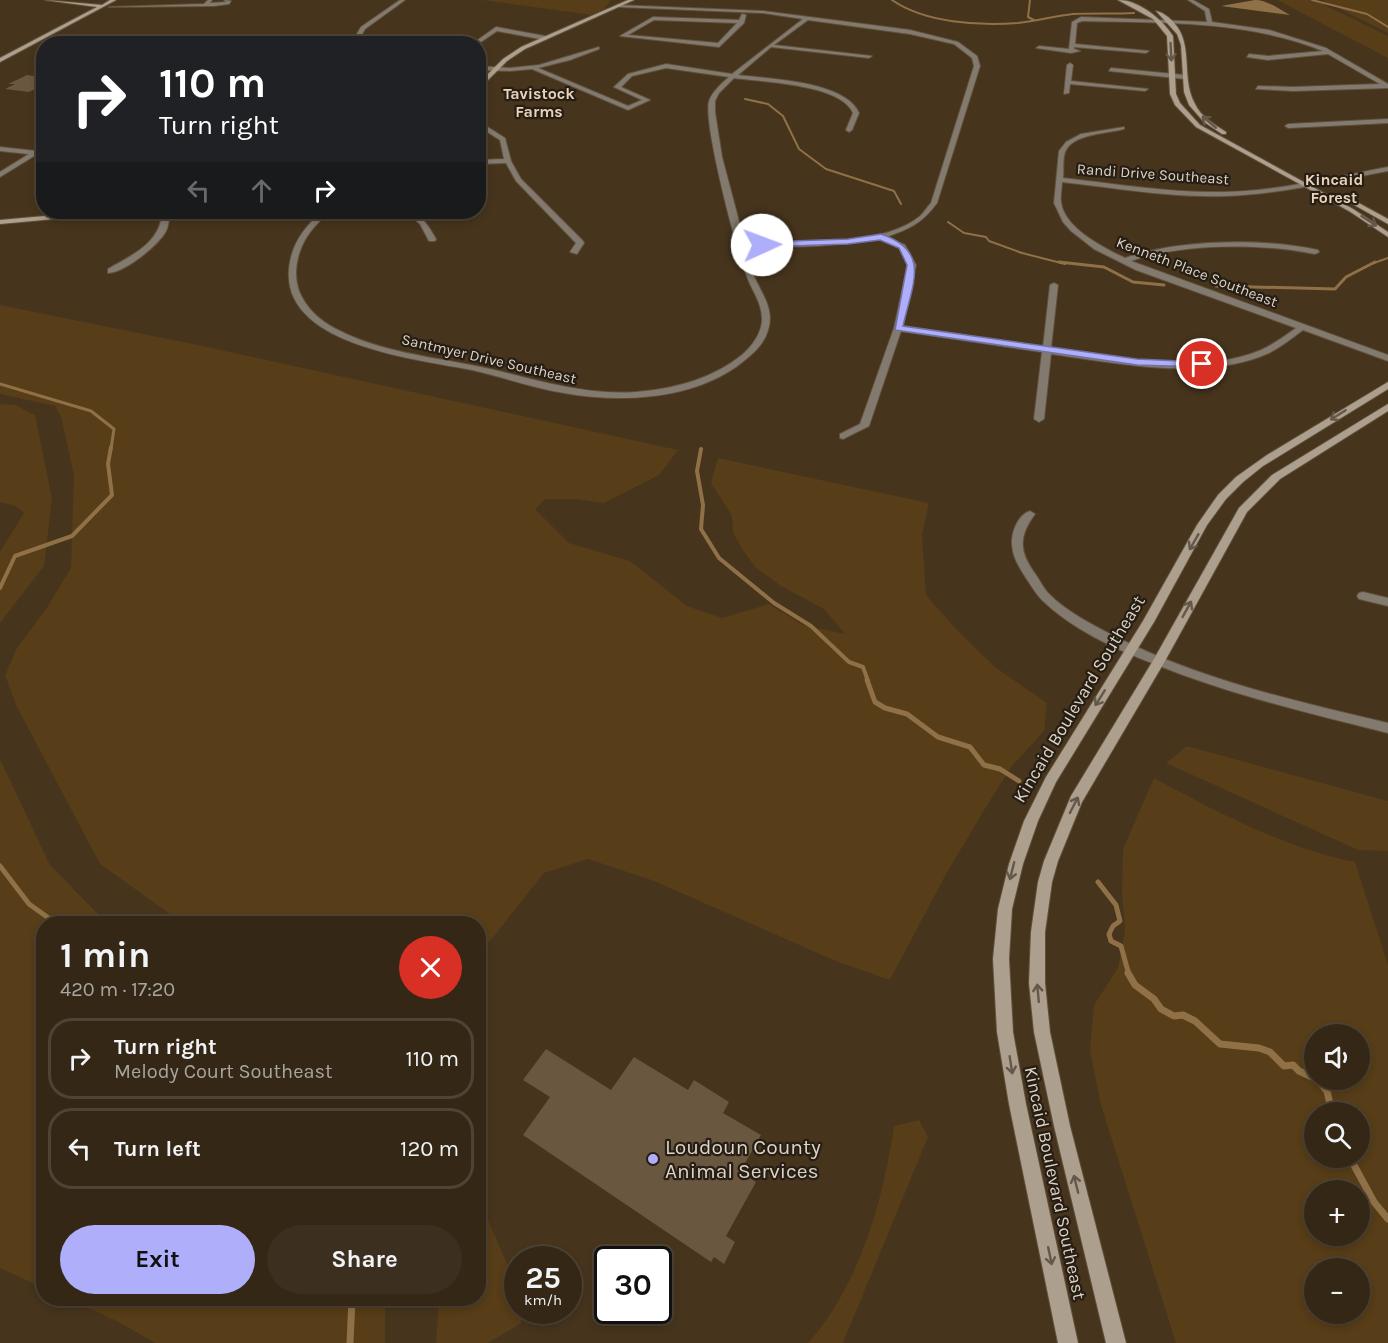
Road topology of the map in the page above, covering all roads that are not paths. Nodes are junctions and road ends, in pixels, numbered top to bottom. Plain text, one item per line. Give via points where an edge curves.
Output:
1 (47, 0) edge
2 (114, 0) edge
3 (124, 0) edge
4 (214, 0) edge
5 (226, 0) edge
6 (403, 0) edge
7 (632, 0) edge
8 (1120, 0) edge
9 (1132, 0) edge
10 (1190, 0) edge
11 (620, 3) edge
12 (208, 4) junction
13 (102, 6) junction
14 (111, 7) junction
15 (680, 14) junction
16 (744, 15) junction
17 (807, 18) junction
18 (675, 19) junction
19 (742, 22) junction
20 (1159, 22) junction
21 (1172, 22) junction
22 (1210, 24) junction
23 (45, 36) edge
24 (58, 36) edge
25 (358, 36) edge
26 (486, 36) edge
27 (545, 38) junction
28 (36, 41) edge
29 (771, 46) junction
30 (36, 48) edge
31 (597, 48) dead end
32 (1039, 48) dead end
33 (1072, 48) junction
34 (1146, 51) dead end
35 (1330, 52) junction
36 (869, 56) dead end
37 (1249, 56) dead end
38 (0, 60) edge
39 (1112, 62) dead end
40 (1070, 64) dead end
41 (0, 67) edge
42 (486, 69) edge
43 (534, 69) junction
44 (496, 70) junction
45 (1111, 70) junction
46 (733, 76) junction
47 (1172, 76) junction
48 (1185, 77) junction
49 (1068, 79) junction
50 (486, 80) edge
51 (1110, 82) junction
52 (1387, 85) edge
53 (1258, 88) dead end
54 (1145, 89) dead end
55 (1066, 93) dead end
56 (1388, 121) edge
57 (1288, 126) dead end
58 (486, 128) edge
59 (1122, 128) dead end
60 (849, 130) dead end
61 (0, 149) edge
62 (508, 160) junction
63 (486, 161) edge
64 (1388, 169) edge
65 (0, 176) edge
66 (1059, 180) junction
67 (1316, 181) junction
68 (1303, 184) junction
69 (36, 219) edge
70 (166, 219) edge
71 (318, 219) edge
72 (418, 219) edge
73 (0, 222) edge
74 (1388, 222) edge
75 (1388, 235) edge
76 (881, 237) junction
77 (432, 238) dead end
78 (743, 246) junction
79 (574, 252) dead end
80 (1314, 252) dead end
81 (1124, 261) junction
82 (111, 271) dead end
83 (1054, 285) dead end
84 (1302, 327) junction
85 (898, 328) junction
86 (1047, 350) junction
87 (1388, 358) edge
88 (1388, 385) edge
89 (1388, 406) edge
90 (1039, 419) dead end
91 (843, 436) dead end
92 (1030, 514) dead end
93 (1363, 596) dead end
94 (1388, 602) edge
95 (1131, 649) junction
96 (1159, 661) junction
97 (1388, 728) edge
98 (1068, 1343) edge
99 (1116, 1343) edge

1 - 13 street
2 - 13 street
3 - 14 street
4 - 12 street
5 - 12 street via 225,4
6 - 25 street via 363,28
7 - 11 street
8 - 20 street
9 - 21 street
10 - 22 street via 1207,10
11 - 15 street
11 - 17 street
11 - 27 street
12 - 14 street
13 - 14 street
13 - 23 street
14 - 24 street
15 - 16 street
15 - 18 street
16 - 17 street
16 - 19 street
17 - 29 street, Santmyer Drive Southeast
17 - 76 street via 933,36 962,46 977,60 932,208 910,226
18 - 19 street
18 - 19 street via 650,19 623,36 719,45
20 - 21 street
20 - 33 street via 1078,20
20 -> 47 street via 1170,36
21 - 22 street
21 - 48 street via 1182,36
22 - 35 street via 1269,32
26 - 27 street via 496,29
27 - 44 street via 513,54
28 - 38 street
29 - 36 street
29 - 46 street, Santmyer Drive Southeast
30 - 41 street
31 - 43 street via 553,66
32 - 33 street
33 - 34 street via 1112,54 1113,48
35 - 37 street
35 - 52 street
39 - 45 street
40 - 49 street
42 - 44 street
43 - 44 street
43 - 46 street via 628,108 647,100 617,87 630,75 666,66
44 - 50 street
45 - 47 street
45 - 51 street
46 - 60 street via 811,87 838,95 855,110
46 - 78 street, Santmyer Drive Southeast via 716,93 711,110
47 - 48 street
47 - 68 street via 1177,104 1198,126
67 -> 48 street via 1212,126 1191,103
49 - 51 street
49 - 55 street
51 - 54 street
52 - 53 street
56 - 57 street
58 - 62 street via 503,139
59 - 66 street, Kenneth Place Southeast via 1083,135 1068,143 1062,151
61 - 65 street via 36,153
62 - 63 street
62 - 79 street via 518,180 580,243
64 - 67 street, Randi Drive Southeast
66 - 68 street, Randi Drive Southeast via 1212,194 1264,192
66 - 81 street, Kenneth Place Southeast via 1057,203 1066,220 1084,238
67 - 68 street, Randi Drive Southeast
67 - 74 street
68 -> 75 street
69 - 73 street
70 - 82 street via 163,233
71 - 78 street, Santmyer Drive Southeast via 299,240 293,270 300,301 323,324 377,348 556,389 596,394 644,393 688,385 721,372 755,346 762,336 766,315
72 - 77 street
76 - 78 street
76 - 85 street via 902,247 912,265
80 - 81 street via 1295,247 1188,245 1157,249
81 - 84 street, Kenneth Place Southeast
83 - 86 street
84 - 86 street via 1268,350 1211,364 1160,364
84 - 87 street, Kenneth Place Southeast
85 - 86 street
85 - 91 street via 864,426
86 - 90 street
88 -> 95 street, Kincaid Boulevard Southeast via 1264,461 1222,498
96 -> 89 street, Kincaid Boulevard Southeast via 1232,528 1258,493 1276,477
92 - 95 street via 1019,525 1016,544 1033,582 1060,610
93 - 94 street
95 - 96 street
95 -> 98 street, Kincaid Boulevard Southeast via 1036,807 1014,862 1002,934 1002,990 1008,1044
96 - 97 street via 1217,684
99 -> 96 street, Kincaid Boulevard Southeast via 1046,1056 1037,983 1038,932 1045,882 1061,832

